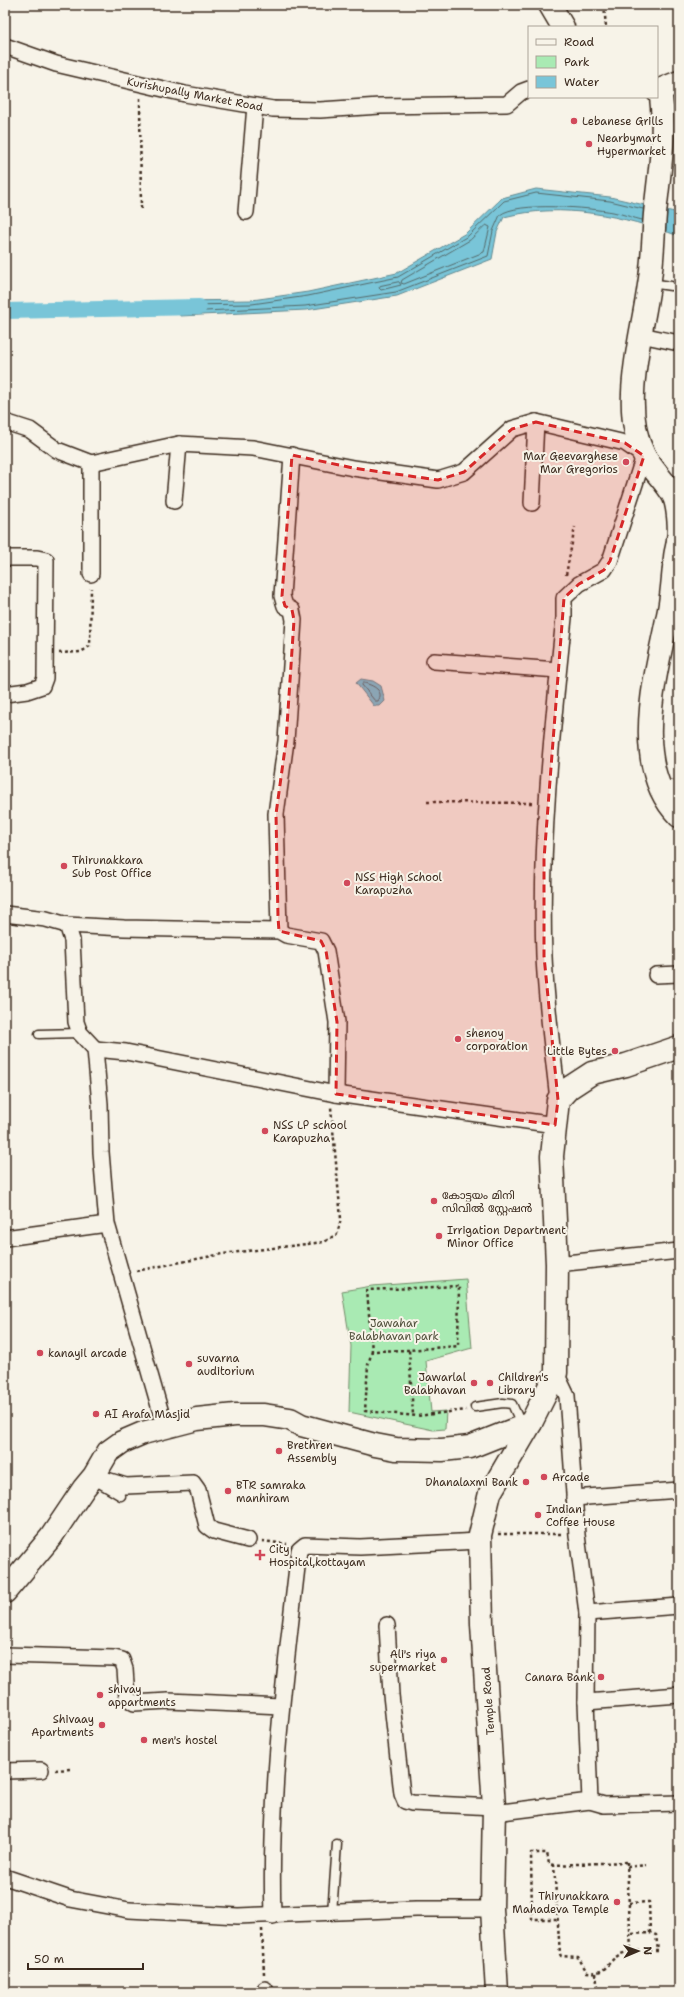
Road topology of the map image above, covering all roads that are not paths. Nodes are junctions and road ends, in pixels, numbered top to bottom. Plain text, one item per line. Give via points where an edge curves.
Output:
1 (550, 5) edge
2 (562, 26) edge
3 (5, 46) edge
4 (665, 88) edge
5 (528, 89) edge
6 (255, 106) junction
7 (246, 212) dead end
8 (650, 272) junction
9 (671, 286) dead end
10 (640, 334) junction
11 (679, 343) edge
12 (5, 422) edge
13 (536, 422) junction
14 (180, 444) junction
15 (292, 455) junction
16 (644, 456) junction
17 (91, 463) junction
18 (174, 501) dead end
19 (532, 503) dead end
20 (5, 558) edge
21 (91, 574) road end
22 (675, 603) edge
23 (434, 661) dead end
24 (558, 670) junction
25 (5, 694) edge
26 (670, 788) edge
27 (679, 816) edge
28 (5, 914) edge
29 (67, 925) junction
30 (279, 931) junction
31 (679, 974) edge
32 (656, 975) dead end
33 (80, 1033) junction
34 (39, 1034) dead end
35 (679, 1047) edge
36 (95, 1050) junction
37 (333, 1093) junction
38 (558, 1100) junction
39 (555, 1125) junction
40 (107, 1224) junction
41 (5, 1238) edge
42 (679, 1251) edge
43 (557, 1264) junction
44 (556, 1373) junction
45 (472, 1408) road end
46 (527, 1425) junction
47 (165, 1427) junction
48 (93, 1478) junction
49 (679, 1490) edge
50 (121, 1496) dead end
51 (574, 1498) junction
52 (480, 1538) junction
53 (248, 1540) road end
54 (5, 1592) edge
55 (679, 1606) edge
56 (587, 1613) junction
57 (387, 1625) dead end
58 (5, 1655) edge
59 (679, 1695) edge
60 (586, 1702) junction
61 (281, 1706) junction
62 (41, 1770) dead end
63 (5, 1771) edge
64 (590, 1801) junction
65 (679, 1803) edge
66 (494, 1810) junction
67 (337, 1844) dead end
68 (5, 1877) edge
69 (492, 1909) junction
70 (332, 1913) junction
71 (267, 1915) junction
72 (498, 1992) edge

1 - 2 main road
3 - 6 street, Kurishupally Market Road via 56,64 185,94
4 - 8 main road
5 - 6 street, Kurishupally Market Road via 507,104 308,110
6 - 7 street
8 - 9 lane
8 - 10 main road
10 - 11 street
10 - 16 main road via 633,392 635,428
12 - 17 street via 30,430 57,450
13 - 15 street via 512,429 464,472 438,480 352,468
13 - 16 street via 625,444
13 - 19 street
14 - 15 street via 253,448
14 - 17 street
14 - 18 street
15 - 30 street via 282,596 285,606 292,610 294,620 286,741 276,814
16 - 22 main road via 674,497 679,538 675,557
16 - 24 street via 610,561 604,570 579,584 564,598
17 - 21 street
20 - 25 street via 46,560 42,686
22 - 26 main road via 651,702 650,724 651,752 656,777
23 - 24 street
24 - 38 street via 544,859 544,956
26 - 27 main road via 672,809
28 - 29 street via 46,919
29 - 30 street
29 - 33 street via 72,940 74,1011
30 - 37 street via 286,935 321,942 326,951 337,1022
31 - 32 street
33 - 34 lane
33 - 36 street
35 - 38 main road via 626,1065 592,1073 569,1088
36 - 37 street via 126,1052
36 - 40 street
37 - 39 street
38 - 39 main road
39 - 43 main road via 552,1156
40 - 41 street
40 - 47 street
42 - 43 street
43 - 44 main road
44 - 46 main road, Temple Road
44 - 51 street via 566,1396
45 - 46 lane via 512,1404
46 - 47 main road via 470,1447 434,1450 396,1449 375,1445 301,1426 290,1418 264,1415 197,1419
46 - 52 main road, Temple Road via 490,1493
47 - 48 main road via 122,1442 108,1452
48 - 50 lane
48 - 53 street via 126,1486 193,1483 199,1494 207,1526 214,1531
48 - 54 main road via 51,1537
49 - 51 street
51 - 56 street
52 - 61 street via 360,1547 305,1545 299,1550
52 - 66 main road, Temple Road via 482,1624
55 - 56 street
56 - 60 street
57 - 66 street via 391,1695 402,1794 405,1801
58 - 61 street via 122,1660 127,1698 134,1703 168,1701
59 - 60 street
60 - 64 street
61 - 71 street
62 - 63 street
64 - 65 street via 604,1805
64 - 66 street
66 - 69 main road, Temple Road
67 - 70 lane
68 - 71 street via 70,1899 129,1910 238,1916
69 - 70 street
69 - 72 main road, Temple Road
70 - 71 street

